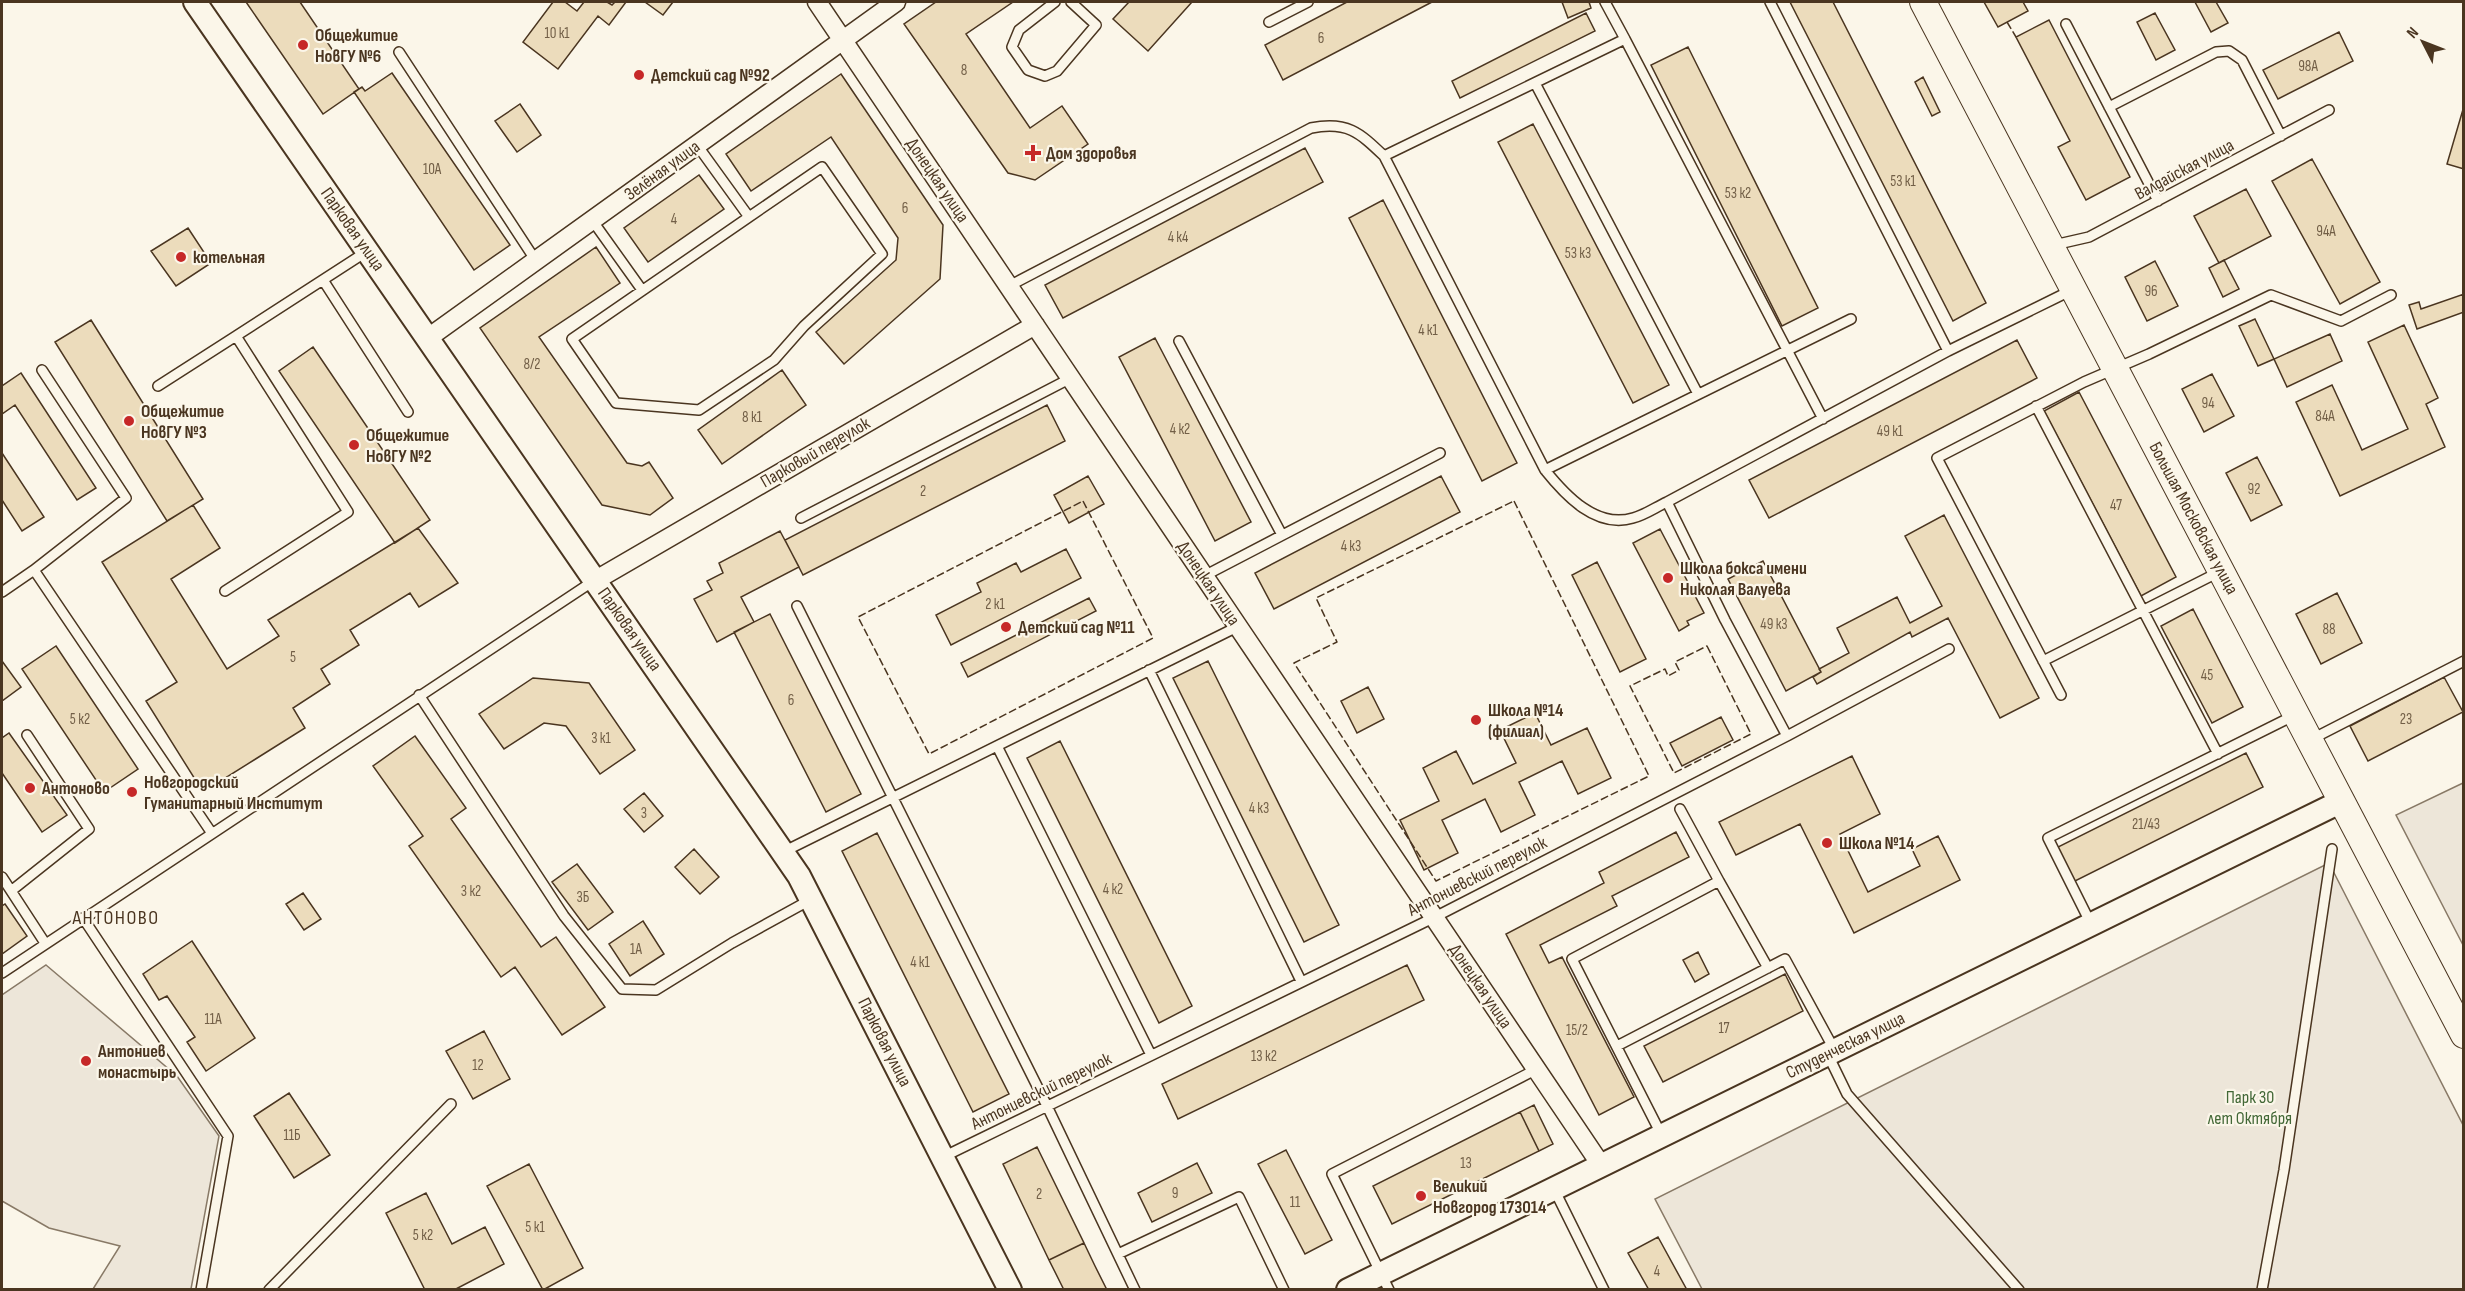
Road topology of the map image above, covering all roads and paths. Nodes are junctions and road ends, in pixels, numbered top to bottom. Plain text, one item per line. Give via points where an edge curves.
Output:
1 (195, 2) edge
2 (817, 2) edge
3 (896, 2) edge
4 (1054, 2) edge
5 (1071, 2) edge
6 (1308, 2) edge
7 (1605, 2) edge
8 (1770, 2) edge
9 (1923, 2) edge
10 (1269, 22) dead end
11 (2066, 24) dead end
12 (843, 39) junction
13 (1625, 39) junction
14 (399, 52) dead end
15 (1535, 83) junction
16 (2109, 107) junction
17 (2329, 110) dead end
18 (2281, 136) junction
19 (697, 145) junction
20 (1384, 156) junction
21 (2158, 201) junction
22 (749, 217) junction
23 (592, 220) junction
24 (2051, 245) junction
25 (368, 251) junction
26 (536, 261) junction
27 (323, 280) junction
28 (1009, 286) junction
29 (2074, 289) junction
30 (642, 290) junction
31 (2391, 295) dead end
32 (1851, 319) dead end
33 (1035, 325) junction
34 (236, 336) junction
35 (428, 338) junction
36 (1179, 341) dead end
37 (1787, 350) junction
38 (1948, 351) junction
39 (2116, 369) junction
40 (42, 370) dead end
41 (1071, 378) junction
42 (158, 386) dead end
43 (1698, 394) junction
44 (2036, 406) junction
45 (408, 412) dead end
46 (1823, 419) junction
47 (1440, 453) dead end
48 (1545, 470) junction
49 (1667, 502) junction
50 (801, 518) dead end
51 (1281, 535) junction
52 (34, 570) junction
53 (2222, 571) junction
54 (1204, 576) junction
55 (596, 580) junction
56 (225, 591) dead end
57 (2, 592) edge
58 (796, 606) dead end
59 (2143, 611) junction
60 (1239, 626) junction
61 (1949, 649) dead end
62 (2043, 661) junction
63 (2463, 661) edge
64 (1149, 670) junction
65 (419, 695) junction
66 (2061, 695) dead end
67 (2297, 715) junction
68 (27, 735) dead end
69 (1787, 736) junction
70 (2310, 740) junction
71 (997, 746) junction
72 (2218, 754) junction
73 (894, 797) junction
74 (2342, 801) junction
75 (1680, 809) dead end
76 (211, 832) junction
77 (2332, 849) dead end
78 (783, 852) junction
79 (2, 877) edge
80 (1719, 881) junction
81 (11, 891) junction
82 (812, 899) junction
83 (1435, 917) junction
84 (83, 918) junction
85 (2091, 924) junction
86 (45, 943) junction
87 (1768, 968) junction
88 (2, 973) edge
89 (1301, 981) junction
90 (2444, 998) junction
91 (2463, 1015) edge
92 (2463, 1035) edge
93 (1617, 1046) junction
94 (1831, 1052) junction
95 (1151, 1055) junction
96 (1537, 1069) junction
97 (452, 1104) dead end
98 (1047, 1106) junction
99 (1661, 1135) junction
100 (943, 1157) junction
101 (1601, 1165) junction
102 (1554, 1189) junction
103 (1118, 1254) junction
104 (1385, 1281) edge
105 (201, 1290) edge
106 (269, 1290) edge
107 (1010, 1290) edge
108 (1135, 1290) edge
109 (1284, 1290) edge
110 (1348, 1290) edge
111 (1604, 1290) edge
112 (2019, 1290) edge
113 (2262, 1290) edge

1 - 25 street, Парковая улица
2 - 12 street, Донецкая улица
3 - 12 street, Зелёная улица
4 - 5 lane via 1019,30 1012,47 1028,70 1044,76 1057,71 1096,25
6 - 10 lane
7 - 13 lane
8 - 38 lane
9 - 24 main road, Большая Московская улица
11 - 16 lane
12 - 19 street, Зелёная улица
12 - 28 street, Донецкая улица
13 - 15 lane
13 - 37 lane
14 - 26 lane
15 - 20 lane
15 - 43 lane
16 - 18 lane via 2216,52 2229,51 2242,60
16 - 21 lane
17 - 18 lane, Валдайская улица
18 - 21 lane, Валдайская улица
19 - 22 lane
19 - 23 street, Зелёная улица
20 - 28 lane via 1346,127 1332,124 1311,128
20 - 48 lane
21 - 24 lane, Валдайская улица via 2089,237
22 - 30 lane
22 - 30 lane via 822,167 882,254 804,326 774,360 699,411 616,403 572,339
23 - 26 street, Зелёная улица
23 - 30 lane
24 - 29 main road, Большая Московская улица
25 - 27 lane
25 - 35 street, Парковая улица
26 - 35 street, Зелёная улица
27 - 34 lane
27 - 45 lane
28 - 33 street, Донецкая улица
29 - 38 lane
29 - 39 main road, Большая Московская улица
31 - 39 lane via 2341,321 2271,295
32 - 37 lane
33 - 41 street, Донецкая улица
33 - 55 street, Парковый переулок
34 - 42 lane
34 - 56 lane via 348,512
35 - 55 street, Парковая улица
36 - 51 lane
37 - 43 lane
37 - 46 lane
38 - 46 lane
39 - 44 lane
39 - 53 main road, Большая Московская улица
40 - 52 lane via 126,498
41 - 50 lane
41 - 54 street, Донецкая улица
43 - 48 lane
44 - 59 lane
44 - 62 lane via 1937,458
46 - 49 lane
47 - 51 lane
48 - 49 lane via 1575,503 1610,518 1634,518
49 - 69 lane
51 - 54 lane
52 - 57 lane
52 - 76 lane
53 - 59 lane
53 - 67 main road, Большая Московская улица
54 - 60 street, Донецкая улица
55 - 65 lane
55 - 78 street, Парковая улица
58 - 73 lane
59 - 62 lane
59 - 72 lane
60 - 64 lane
60 - 83 street, Донецкая улица
61 - 69 lane, Антониевский переулок
62 - 66 lane
63 - 70 lane
64 - 71 lane
64 - 89 lane
65 - 76 lane
65 - 82 lane via 564,916 622,989 656,990
67 - 70 main road, Большая Московская улица
67 - 72 lane
68 - 81 lane via 89,829
69 - 83 lane, Антониевский переулок
70 - 74 main road, Большая Московская улица
71 - 73 lane
71 - 95 lane
72 - 85 lane via 2048,838
73 - 78 lane
73 - 98 lane
74 - 85 street, Студенческая улица
74 - 90 main road, Большая Московская улица
75 - 80 lane
76 - 84 lane
77 - 113 lane
78 - 82 street, Парковая улица
79 - 81 lane
80 - 87 lane
80 - 93 lane via 1572,959
81 - 86 lane
82 - 100 street, Парковая улица
83 - 89 lane, Антониевский переулок
83 - 96 street, Донецкая улица
84 - 86 lane
84 - 105 lane via 228,1136
85 - 94 street, Студенческая улица
86 - 88 lane
87 - 93 lane
87 - 94 lane via 1785,959
89 - 95 lane, Антониевский переулок
90 - 91 street
90 - 92 main road, Большая Московская улица
93 - 99 lane
94 - 99 street, Студенческая улица
94 - 112 lane via 1847,1094
95 - 98 lane, Антониевский переулок
96 - 101 street, Донецкая улица
96 - 104 lane via 1332,1174
97 - 106 lane
98 - 100 lane, Антониевский переулок
98 - 103 lane
99 - 101 street, Студенческая улица
100 - 107 street, Парковая улица
101 - 102 street, Студенческая улица
102 - 104 street, Студенческая улица
102 - 111 lane
103 - 108 lane
103 - 109 lane via 1239,1197
104 - 110 street, Студенческая улица

